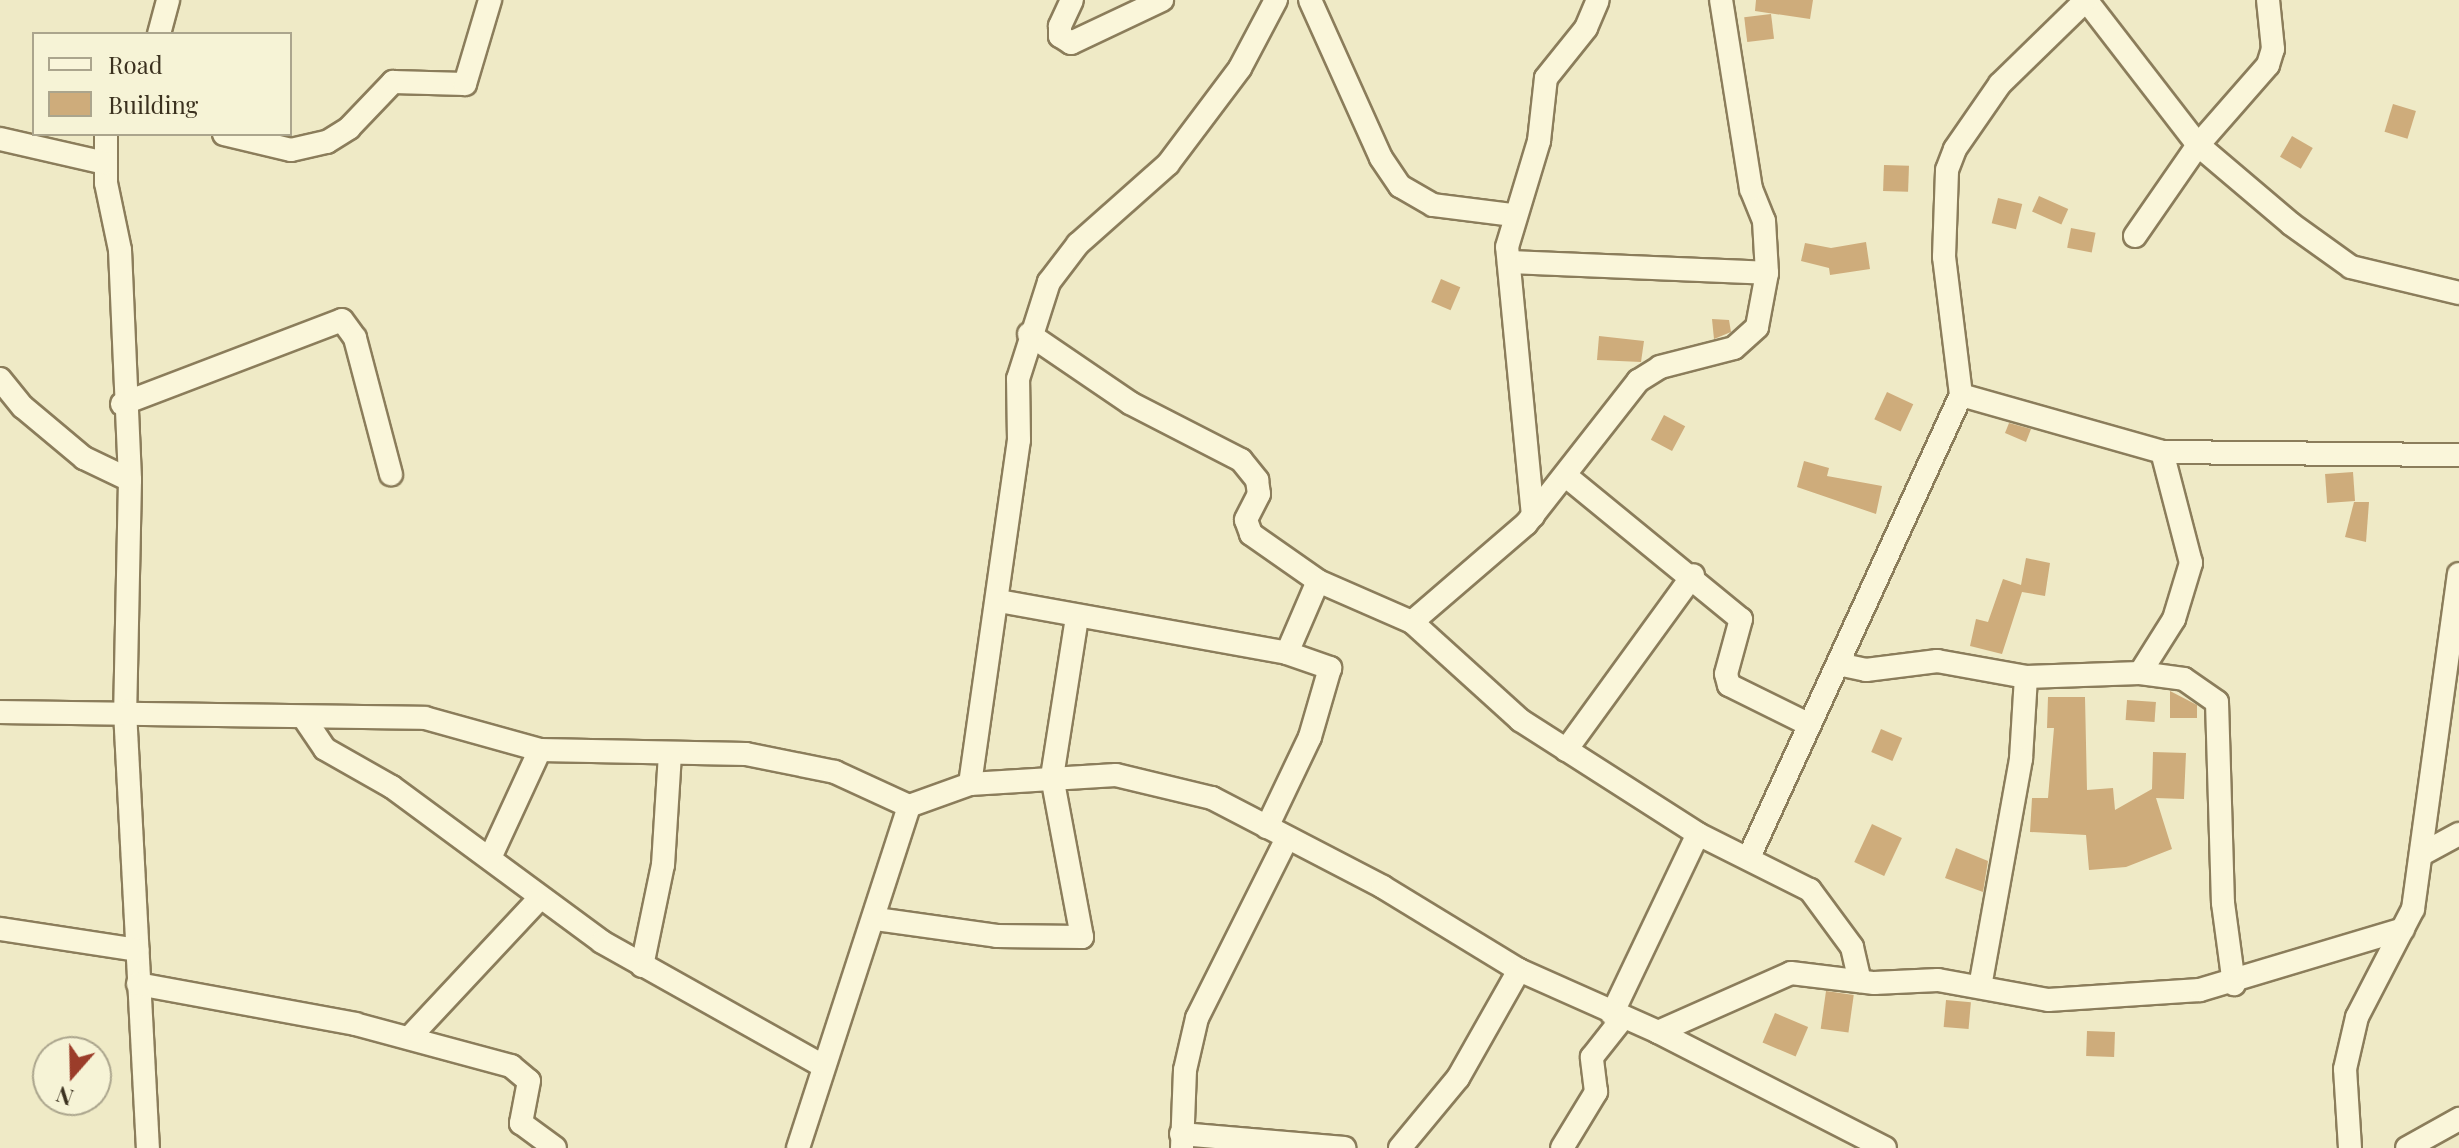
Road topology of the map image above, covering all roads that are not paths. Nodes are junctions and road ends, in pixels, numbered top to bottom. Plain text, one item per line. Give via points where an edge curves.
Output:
1 (168, 0) edge
2 (490, 0) edge
3 (1072, 0) edge
4 (1162, 0) edge
5 (1276, 0) edge
6 (1310, 0) edge
7 (1598, 0) edge
8 (1721, 0) edge
9 (2086, 0) edge
10 (2268, 0) edge
11 (160, 32) edge
12 (106, 136) edge
13 (232, 136) edge
14 (0, 139) edge
15 (2198, 145) junction
16 (105, 163) junction
17 (1512, 215) junction
18 (2135, 236) dead end
19 (1509, 262) junction
20 (1767, 273) junction
21 (2459, 293) edge
22 (1029, 334) junction
23 (0, 379) edge
24 (1961, 395) junction
25 (122, 404) junction
26 (2162, 452) junction
27 (2459, 455) edge
28 (391, 474) dead end
29 (1566, 476) junction
30 (130, 480) junction
31 (1533, 516) junction
32 (2459, 574) edge
33 (1693, 575) junction
34 (1318, 581) junction
35 (999, 601) junction
36 (1077, 617) junction
37 (1412, 622) junction
38 (1287, 653) junction
39 (1838, 664) junction
40 (2140, 673) junction
41 (2026, 677) junction
42 (125, 711) junction
43 (0, 712) edge
44 (304, 718) junction
45 (1810, 725) junction
46 (540, 750) junction
47 (1566, 750) junction
48 (670, 755) junction
49 (1052, 777) junction
50 (970, 784) junction
51 (909, 806) junction
52 (1277, 832) junction
53 (1698, 834) junction
54 (2459, 834) edge
55 (2422, 854) junction
56 (1749, 857) junction
57 (490, 858) junction
58 (540, 898) junction
59 (876, 919) junction
60 (0, 929) edge
61 (2403, 929) junction
62 (137, 950) junction
63 (642, 966) junction
64 (1519, 970) junction
65 (1860, 981) junction
66 (138, 984) junction
67 (2234, 984) junction
68 (1980, 986) junction
69 (1617, 1017) junction
70 (1658, 1032) junction
71 (409, 1038) junction
72 (823, 1066) junction
73 (2459, 1119) edge
74 (1181, 1141) edge
75 (1859, 1141) edge
76 (805, 1145) edge
77 (148, 1148) edge
78 (555, 1148) edge
79 (1344, 1148) edge
80 (1400, 1148) edge
81 (1562, 1148) edge
82 (1885, 1148) edge
83 (2350, 1148) edge
84 (2407, 1148) edge

1 - 11 street
2 - 13 street via 465,84 393,82 349,128 327,142 291,150
3 - 4 street via 1060,26 1060,36 1071,43
5 - 22 street via 1240,68 1168,164 1057,267
6 - 17 street via 1381,158 1400,186 1433,205
7 - 17 street via 1586,28 1546,78 1539,141
8 - 20 street via 1751,189 1764,221
9 - 15 street
9 - 24 street via 2000,84 1947,170 1944,257
10 - 15 street via 2273,49 2268,65
12 - 16 street
14 - 16 street
15 - 18 street
15 - 21 street via 2351,267
16 - 25 street via 120,250
17 - 19 street
19 - 20 street
19 - 31 street
20 - 29 street via 1757,327 1748,339 1660,367 1638,381 1620,396
22 - 34 street via 1117,395 1241,460 1257,480 1259,494 1246,520 1251,534
22 - 35 street via 1018,379 1019,440
23 - 30 street via 23,407 84,458
24 - 26 street
24 - 39 street
25 - 28 street via 342,320 355,338
25 - 30 street
26 - 27 street
26 - 40 street via 2190,571 2174,619
29 - 31 street
29 - 33 street
30 - 42 street
31 - 37 street
32 - 55 street via 2434,726
33 - 45 street via 1741,619 1726,674 1729,685
33 - 47 street
34 - 37 street
34 - 38 street
35 - 36 street
35 - 50 street
36 - 38 street
36 - 49 street
37 - 47 street via 1508,710
38 - 52 street via 1321,660 1331,677
39 - 41 street via 1866,670 1937,661
39 - 45 street
40 - 41 street
40 - 67 street via 2184,679 2217,702 2223,903
41 - 68 street via 2021,759
42 - 43 street
42 - 44 street
42 - 62 street
44 - 46 street via 425,718
44 - 57 street via 325,749 392,787
45 - 56 street
46 - 48 street
46 - 57 street
47 - 53 street
48 - 51 street via 746,754 822,769
48 - 63 street via 663,865
49 - 50 street
49 - 52 street via 1116,775 1161,783 1212,798
49 - 59 street via 1082,937 997,936
50 - 51 street
51 - 59 street
52 - 64 street
52 - 74 street via 1208,986 1185,1070
53 - 56 street
53 - 69 street
54 - 55 street
55 - 61 street
56 - 65 street via 1810,890 1852,947
57 - 58 street
58 - 63 street
58 - 71 street
59 - 72 street via 848,981
60 - 62 street
61 - 67 street
61 - 83 street via 2357,1017 2345,1069
62 - 66 street
63 - 72 street
64 - 69 street
64 - 80 street via 1458,1078
65 - 68 street
65 - 70 street via 1791,973
66 - 71 street
66 - 77 street
67 - 68 street via 2048,1000
69 - 70 street
69 - 81 street via 1592,1057 1596,1092
70 - 75 street
71 - 78 street via 524,1073 529,1087 521,1123
72 - 76 street
73 - 84 street
74 - 79 street
75 - 82 street

